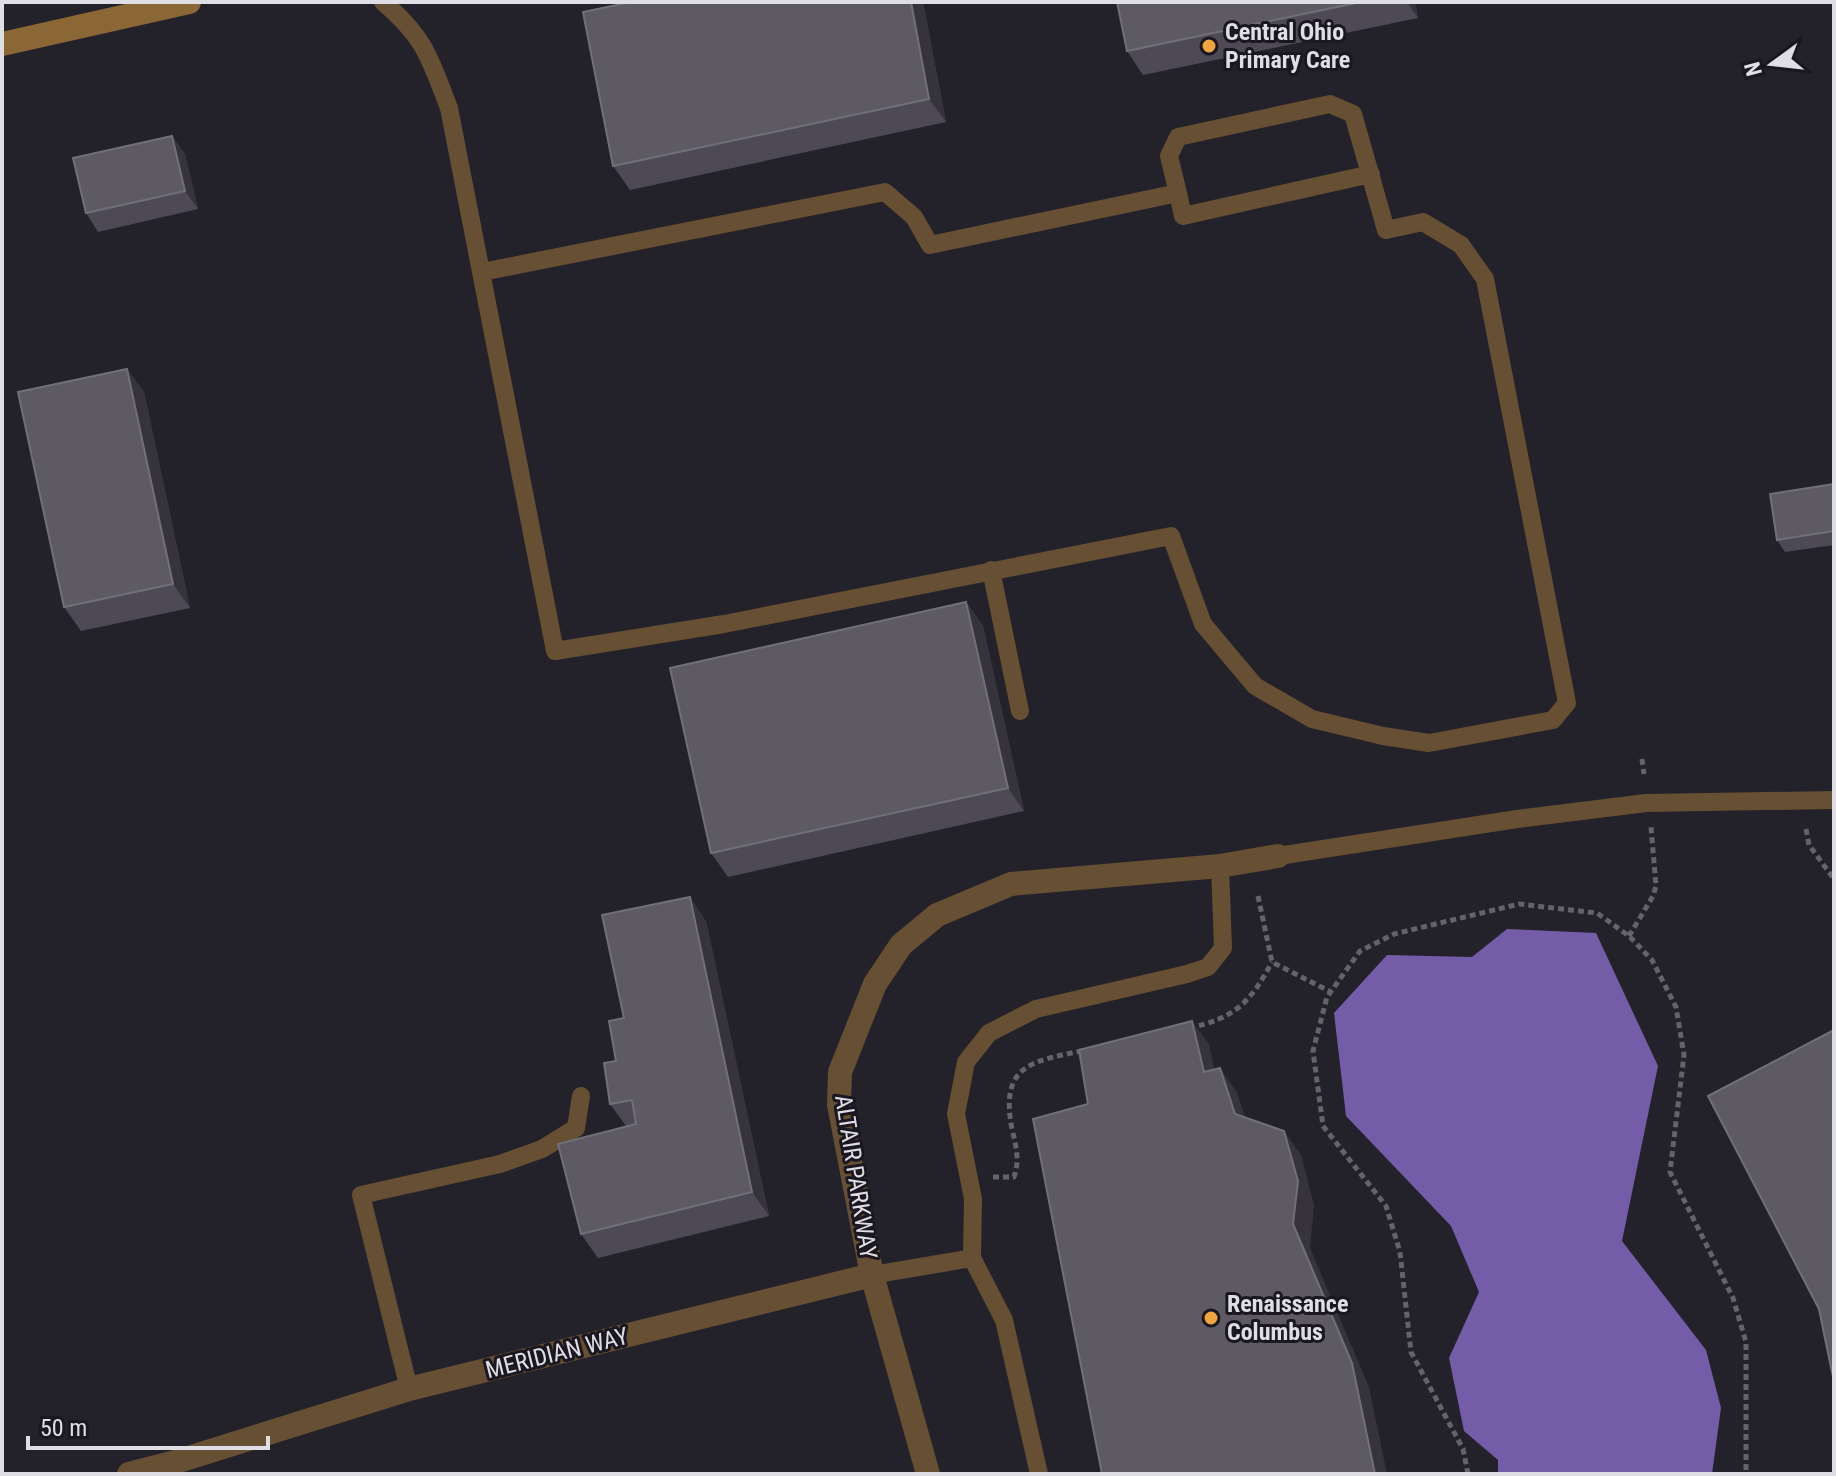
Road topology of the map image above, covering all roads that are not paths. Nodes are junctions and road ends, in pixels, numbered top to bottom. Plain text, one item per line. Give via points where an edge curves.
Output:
1 (189, 2) edge
2 (383, 2) edge
3 (2, 44) edge
4 (1371, 174) junction
5 (1178, 193) junction
6 (482, 272) junction
7 (991, 570) junction
8 (1020, 711) dead end
9 (1834, 800) edge
10 (1278, 856) joint
11 (1220, 866) junction
12 (581, 1096) dead end
13 (972, 1258) junction
14 (872, 1275) junction
15 (409, 1389) junction
16 (244, 1440) junction
17 (129, 1474) edge
18 (180, 1474) edge
19 (928, 1474) edge
20 (1039, 1474) edge

1 - 3 street
2 - 6 lane via 406,21 426,49 449,108
4 - 5 lane via 1183,216
4 - 5 lane via 1353,114 1330,104 1178,137 1169,156
4 - 7 lane via 1386,230 1423,222 1461,245 1485,279 1567,703 1553,720 1429,743 1312,719 1255,686 1203,624 1171,536
5 - 6 lane via 930,245 914,217 885,192
6 - 7 lane via 555,651
7 - 8 lane
9 - 10 lane via 1646,803
10 - 11 street, ALTAIR PARKWAY
11 - 13 lane via 1223,948 1208,967 1036,1009 989,1033 966,1062 956,1114 973,1199
11 - 14 street, ALTAIR PARKWAY via 1011,884 937,915 901,945 875,984 840,1072 839,1105
12 - 15 lane via 576,1128 542,1149 500,1164 361,1195
13 - 14 lane
13 - 20 lane via 1004,1320
14 - 15 street, MERIDIAN WAY
14 - 19 street, ALTAIR PARKWAY
15 - 16 street, MERIDIAN WAY
16 - 17 street, MERIDIAN WAY
16 - 18 street, MERIDIAN WAY

